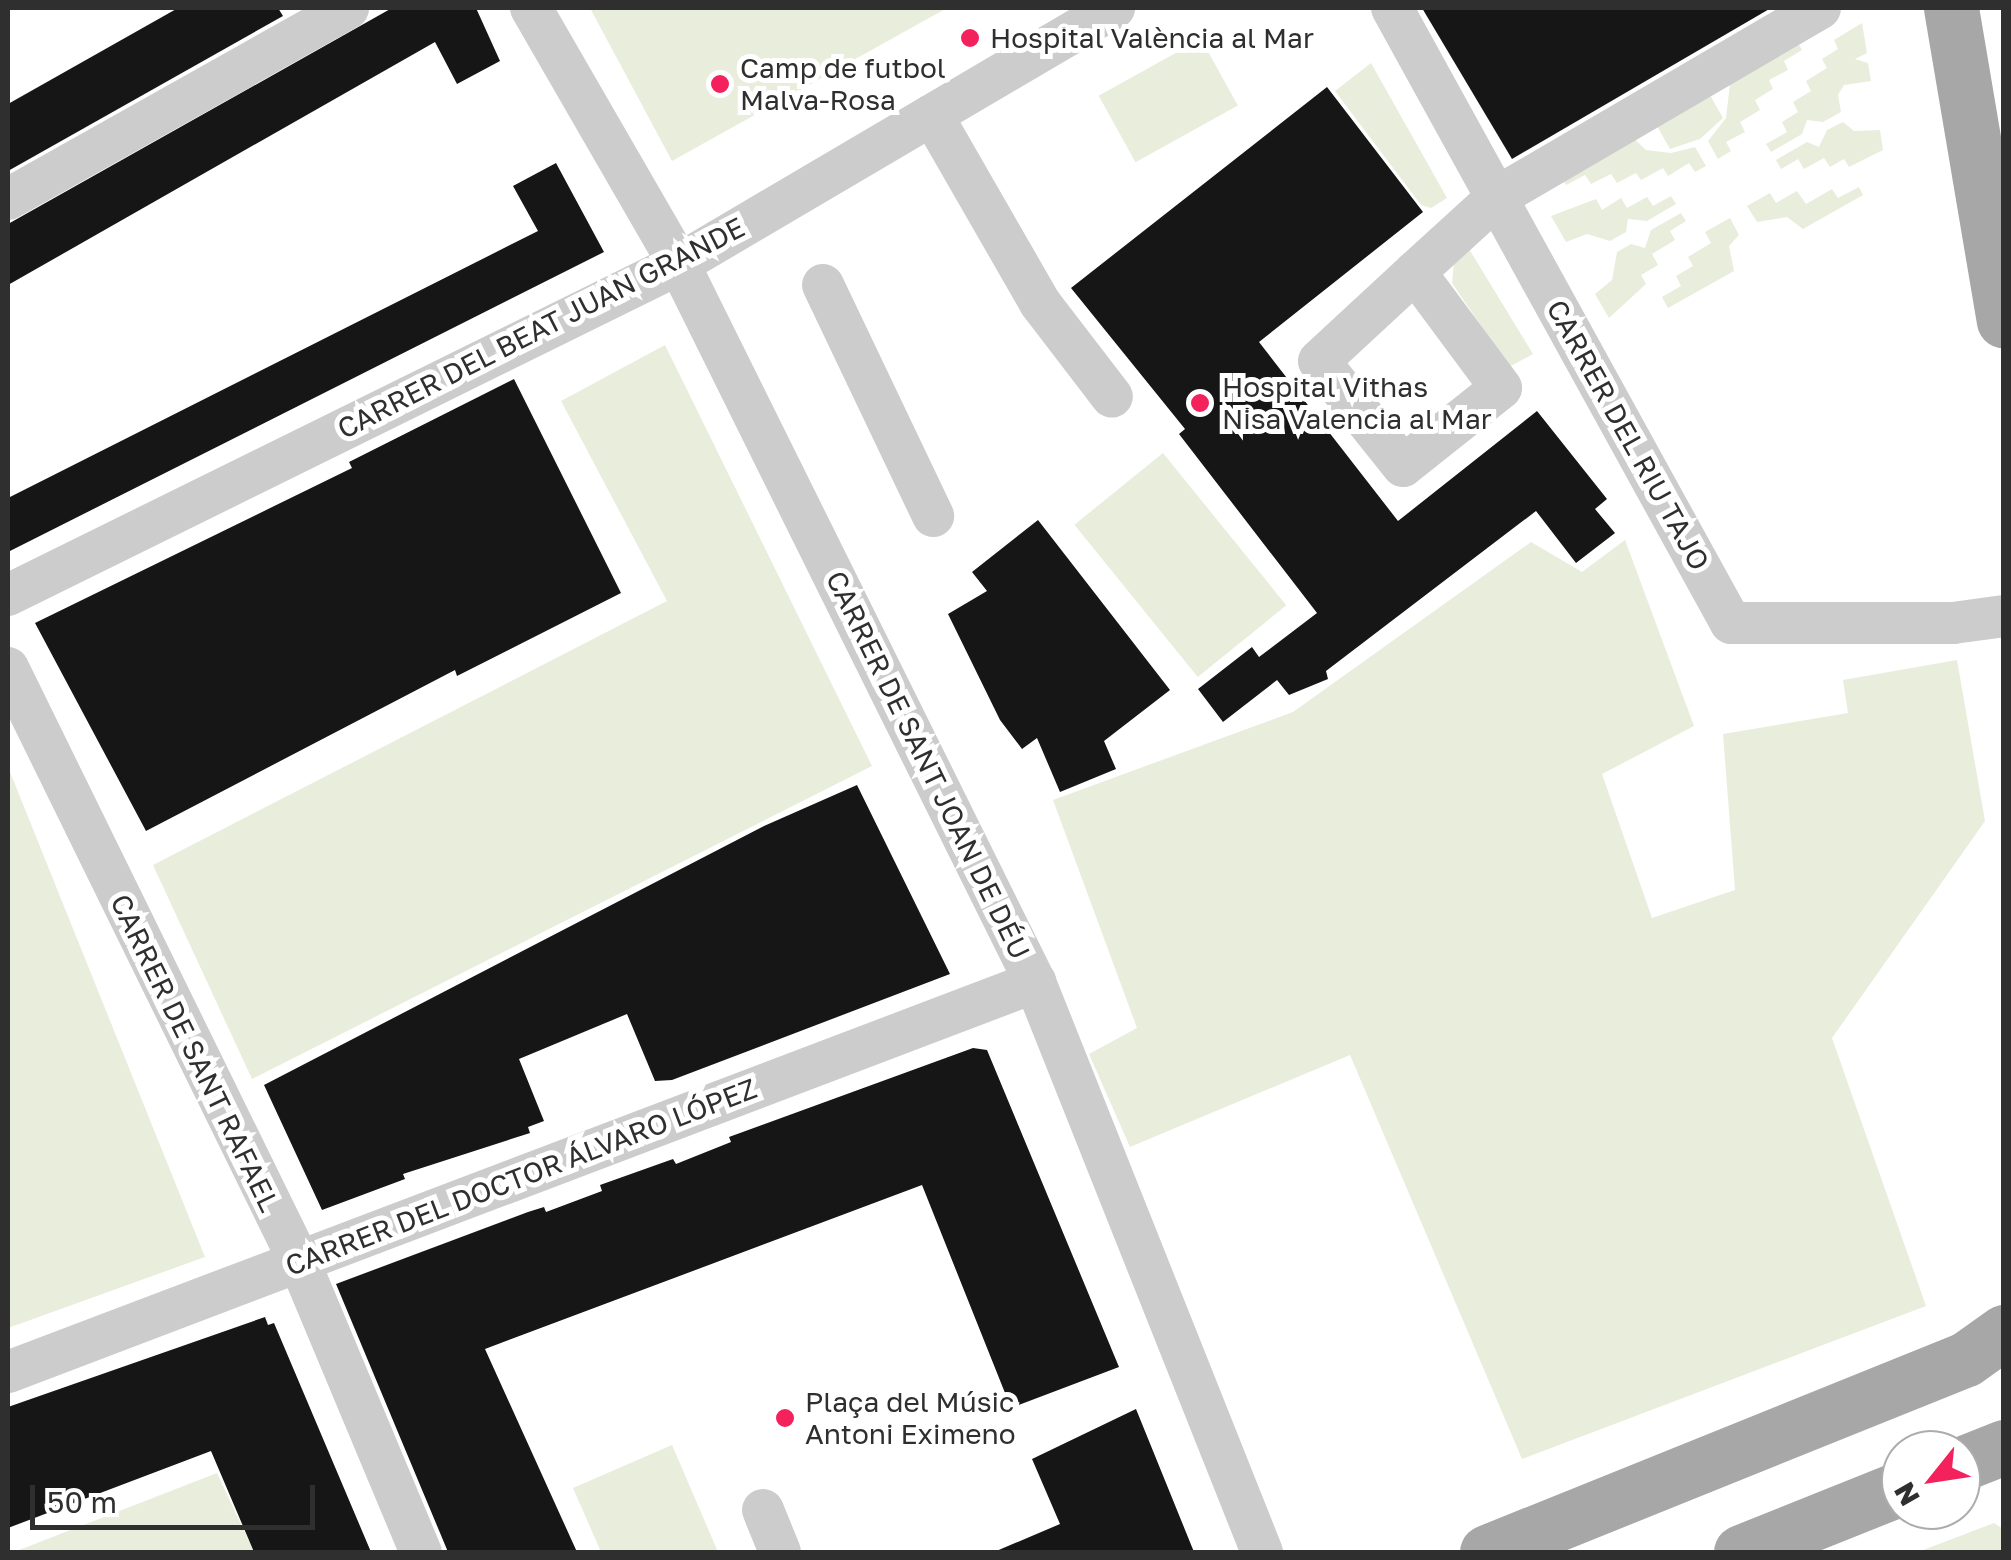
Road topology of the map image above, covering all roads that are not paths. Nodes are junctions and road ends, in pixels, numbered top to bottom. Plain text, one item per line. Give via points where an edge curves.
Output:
1 (348, 8) edge
2 (531, 8) edge
3 (1114, 8) edge
4 (1392, 8) edge
5 (1820, 8) edge
6 (1951, 8) edge
7 (932, 115) junction
8 (1497, 197) junction
9 (8, 199) edge
10 (680, 264) junction
11 (1415, 272) junction
12 (823, 285) dead end
13 (2004, 321) edge
14 (1112, 397) dead end
15 (933, 516) dead end
16 (8, 595) edge
17 (2004, 616) edge
18 (8, 668) edge
19 (1035, 982) junction
20 (299, 1262) junction
21 (2004, 1332) edge
22 (8, 1372) edge
23 (1881, 1496) edge
24 (763, 1510) dead end
25 (1748, 1551) edge
26 (421, 1552) edge
27 (780, 1552) edge
28 (1262, 1552) edge
29 (1487, 1552) edge

1 - 9 street
2 - 10 street, CARRER DE SANT JOAN DE DÉU
3 - 7 street, CARRER DEL BEAT JUAN GRANDE
4 - 8 street, CARRER DEL RIU TAJO
5 - 8 street
6 - 13 main road
7 - 10 street, CARRER DEL BEAT JUAN GRANDE
7 - 14 street via 1040,303
8 - 11 street
8 - 17 street, CARRER DEL RIU TAJO via 1731,624 1962,623
10 - 16 street, CARRER DEL BEAT JUAN GRANDE
10 - 19 street, CARRER DE SANT JOAN DE DÉU
11 - 11 street via 1319,361 1404,466 1501,388
12 - 15 street
18 - 20 street, CARRER DE SANT RAFAEL
19 - 20 street, CARRER DEL DOCTOR ÁLVARO LÓPEZ
19 - 28 street, CARRER DE SANT JOAN DE DÉU
20 - 22 street, CARRER DEL DOCTOR ÁLVARO LÓPEZ
20 - 26 street, CARRER DE SANT RAFAEL
21 - 29 main road via 1966,1359
23 - 25 main road
24 - 27 street

